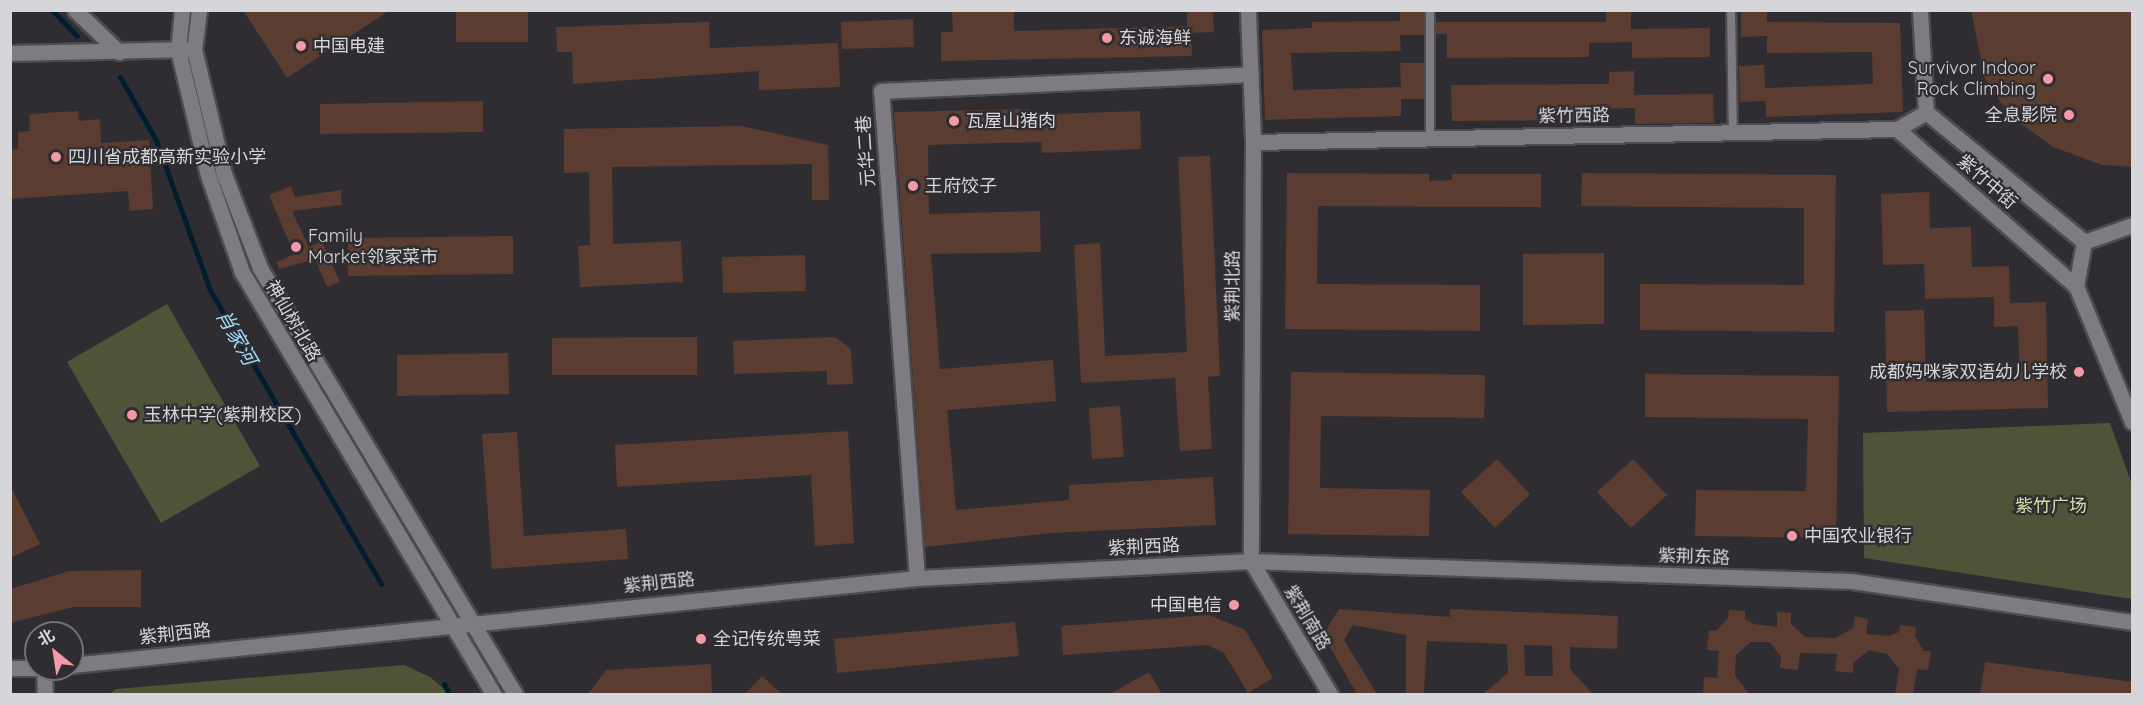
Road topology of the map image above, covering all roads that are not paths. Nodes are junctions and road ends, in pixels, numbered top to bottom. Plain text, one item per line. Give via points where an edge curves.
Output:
1 (75, 10) edge
2 (182, 10) edge
3 (199, 10) edge
4 (1248, 10) edge
5 (1430, 10) edge
6 (1731, 10) edge
7 (1920, 10) edge
8 (194, 49) junction
9 (178, 50) junction
10 (118, 52) junction
11 (10, 53) edge
12 (1251, 74) junction
13 (1926, 112) junction
14 (1897, 129) junction
15 (1733, 133) junction
16 (1430, 139) junction
17 (1253, 142) junction
18 (2133, 225) edge
19 (2084, 242) junction
20 (2076, 286) junction
21 (2133, 422) edge
22 (1251, 561) junction
23 (917, 578) junction
24 (472, 621) junction
25 (2133, 622) edge
26 (448, 623) junction
27 (84, 664) edge
28 (494, 694) edge
29 (515, 694) edge
30 (1330, 694) edge

1 - 10 street
2 - 9 street, 神仙树北路
3 - 8 street
4 - 12 street, 紫荆北路
5 - 16 lane
6 - 15 lane
7 - 13 street
8 - 9 street
8 - 24 street via 224,174 260,268
9 - 10 street
9 - 26 street, 神仙树北路 via 208,175 242,272
10 - 11 street
12 - 17 street, 紫荆北路
12 - 23 street, 元华二巷 via 881,92
13 - 14 street
13 - 19 street, 紫竹中街
14 - 15 street, 紫竹西路
14 - 20 street, 紫竹中街
15 - 16 street, 紫竹西路
16 - 17 street, 紫竹西路
17 - 22 street, 紫荆北路
18 - 19 street
19 - 20 street
20 - 21 street, 紫竹中街
22 - 23 street, 紫荆西路
22 - 25 street, 紫荆东路 via 1851,581
22 - 30 street, 紫荆南路
23 - 24 street, 紫荆西路
24 - 26 street, 紫荆西路
24 - 29 street
26 - 27 street, 紫荆西路
26 - 28 street, 神仙树北路

